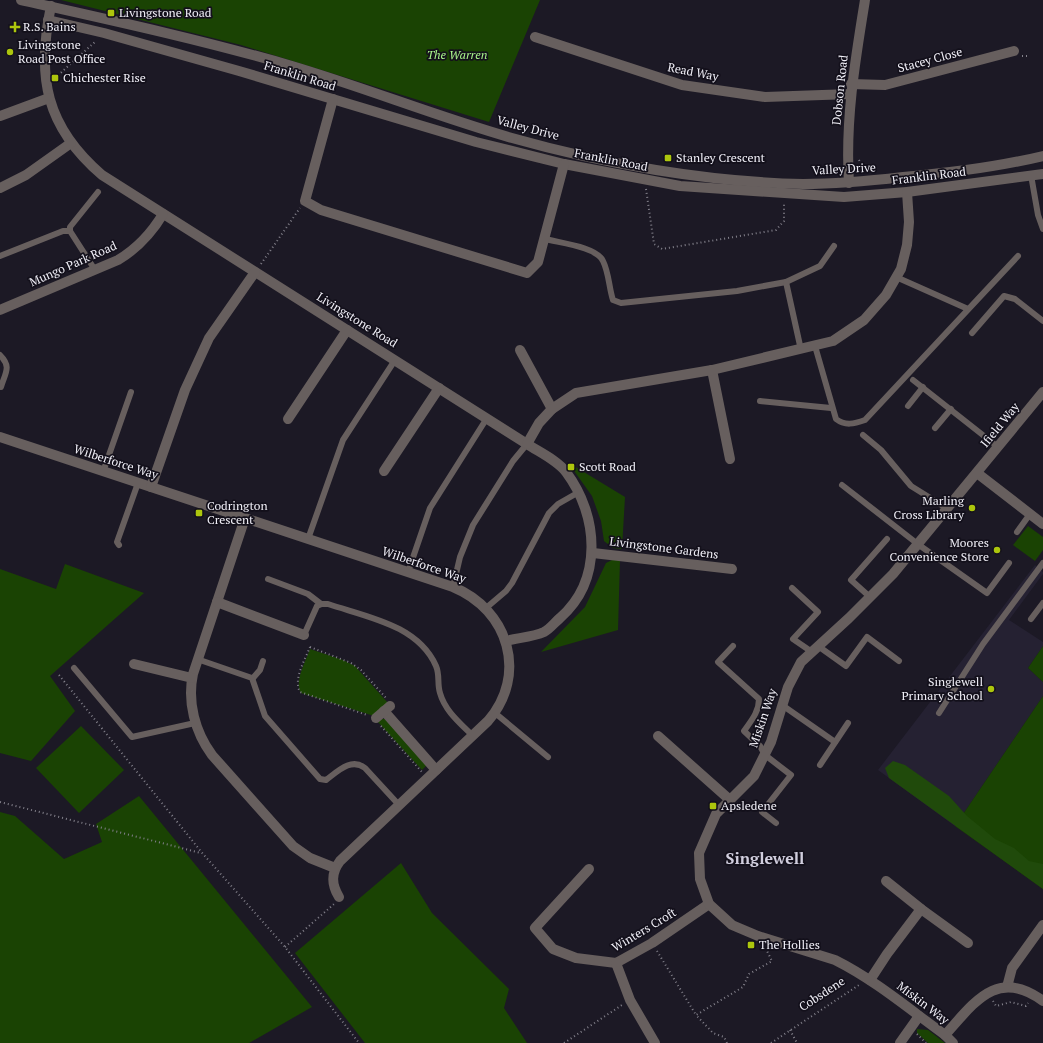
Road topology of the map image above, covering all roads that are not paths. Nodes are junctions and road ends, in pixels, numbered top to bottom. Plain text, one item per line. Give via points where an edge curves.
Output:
1 (20, 0) edge
2 (865, 0) edge
3 (51, 6) junction
4 (48, 20) junction
5 (536, 38) dead end
6 (1015, 54) road end
7 (851, 89) junction
8 (49, 98) junction
9 (332, 100) junction
10 (0, 116) edge
11 (71, 143) junction
12 (1043, 156) edge
13 (564, 164) junction
14 (1043, 174) edge
15 (1031, 175) junction
16 (849, 183) junction
17 (0, 188) edge
18 (98, 192) dead end
19 (907, 192) junction
20 (163, 214) junction
21 (1040, 215) edge
22 (1043, 229) edge
23 (70, 231) junction
24 (545, 239) junction
25 (834, 246) dead end
26 (0, 256) edge
27 (1018, 256) dead end
28 (95, 270) junction
29 (255, 272) junction
30 (896, 277) junction
31 (786, 282) junction
32 (968, 309) junction
33 (0, 310) edge
34 (1043, 321) edge
35 (347, 330) junction
36 (972, 333) dead end
37 (815, 346) junction
38 (520, 350) dead end
39 (801, 350) junction
40 (0, 355) edge
41 (395, 360) junction
42 (712, 370) junction
43 (913, 380) dead end
44 (1, 387) edge
45 (439, 388) junction
46 (924, 388) junction
47 (131, 392) dead end
48 (1043, 392) edge
49 (760, 401) dead end
50 (908, 406) dead end
51 (831, 408) junction
52 (552, 409) junction
53 (951, 409) junction
54 (487, 418) junction
55 (288, 419) dead end
56 (935, 428) dead end
57 (863, 435) dead end
58 (0, 437) edge
59 (527, 444) junction
60 (998, 447) junction
61 (730, 459) dead end
62 (384, 471) dead end
63 (103, 472) junction
64 (976, 473) junction
65 (138, 483) junction
66 (842, 485) dead end
67 (151, 487) junction
68 (579, 492) junction
69 (948, 509) junction
70 (1030, 514) junction
71 (245, 518) junction
72 (1043, 524) edge
73 (1017, 532) dead end
74 (308, 539) junction
75 (887, 539) dead end
76 (118, 544) dead end
77 (919, 545) junction
78 (593, 553) junction
79 (1009, 563) dead end
80 (1043, 563) edge
81 (732, 569) dead end
82 (408, 572) junction
83 (268, 579) dead end
84 (453, 587) junction
85 (792, 588) dead end
86 (870, 597) junction
87 (217, 602) junction
88 (1043, 603) edge
89 (321, 604) junction
90 (486, 608) junction
91 (1031, 619) dead end
92 (304, 635) joint
93 (506, 641) junction
94 (733, 646) dead end
95 (815, 649) junction
96 (197, 659) junction
97 (263, 661) dead end
98 (899, 661) dead end
99 (134, 664) dead end
100 (74, 668) dead end
101 (192, 678) junction
102 (253, 678) junction
103 (782, 705) junction
104 (496, 713) junction
105 (939, 713) dead end
106 (376, 720) road end
107 (195, 723) junction
108 (848, 723) dead end
109 (472, 736) junction
110 (658, 736) dead end
111 (835, 742) junction
112 (765, 755) junction
113 (548, 757) dead end
114 (820, 765) dead end
115 (436, 770) junction
116 (730, 800) junction
117 (399, 805) junction
118 (776, 823) dead end
119 (335, 868) junction
120 (589, 869) dead end
121 (886, 881) dead end
122 (339, 897) road end
123 (709, 904) junction
124 (920, 909) junction
125 (1043, 925) edge
126 (968, 943) dead end
127 (616, 963) junction
128 (870, 979) junction
129 (1007, 987) junction
130 (1043, 1001) edge
131 (919, 1016) junction
132 (945, 1035) junction
133 (655, 1043) edge
134 (900, 1043) edge
135 (953, 1043) edge

1 - 3 street, Valley Drive
2 - 7 street, Dobson Road
3 - 4 street, Livingstone Road
3 - 16 street, Valley Drive via 292,66 511,138 571,153 664,170 738,179 802,184
4 - 8 street, Livingstone Road via 44,62
4 - 9 street, Franklin Road via 240,71
5 - 7 street, Read Way via 682,85 765,97
6 - 7 street, Stacey Close via 885,85
7 - 16 street, Dobson Road via 847,155
8 - 10 street
8 - 11 street, Livingstone Road
9 - 13 street, Franklin Road via 476,142
9 - 24 street via 305,201 321,210 527,273 538,262
11 - 17 street via 26,175
11 - 20 street, Livingstone Road via 102,175
12 - 16 street, Valley Drive via 963,171
13 - 19 street, Franklin Road via 680,186 844,198
13 - 24 street
14 - 15 street, Franklin Road
15 - 19 street, Franklin Road
15 - 21 lane
18 - 23 lane via 72,223
19 - 30 street via 907,245 901,269
20 - 28 street, Mungo Park Road via 138,246 118,260
20 - 29 street, Livingstone Road
21 - 22 lane
23 - 26 lane via 63,231
23 - 28 lane
24 - 31 lane via 600,255 613,300 622,303 738,291
25 - 31 lane via 820,266
27 - 32 lane
28 - 33 street, Mungo Park Road
29 - 35 street, Livingstone Road
29 - 67 street via 209,338 185,390
30 - 32 lane
30 - 37 street via 886,296 864,320 833,342
31 - 39 lane
32 - 51 lane via 865,420 842,424 836,419
34 - 36 lane via 1015,299 1004,296
35 - 41 street, Livingstone Road
35 - 55 street
37 - 39 street
37 - 51 lane
38 - 52 street
39 - 42 street
40 - 44 lane via 7,362
41 - 45 street, Livingstone Road
41 - 74 lane via 343,440
42 - 52 street via 576,393
42 - 61 street
43 - 46 lane
45 - 54 street, Livingstone Road
45 - 62 street
46 - 50 lane
46 - 53 lane
47 - 63 lane
48 - 60 street, Ifield Way
49 - 51 lane
52 - 59 street via 539,423
53 - 56 lane
53 - 60 lane
54 - 59 street, Livingstone Road
54 - 82 lane via 430,508
57 - 69 lane via 881,450 911,486
58 - 63 street, Wilberforce Way
59 - 68 street, Livingstone Road via 565,471
59 - 84 lane via 473,525 460,556
60 - 64 street, Ifield Way
63 - 65 street, Wilberforce Way
64 - 69 street, Miskin Way
64 - 70 street
65 - 67 street, Wilberforce Way
65 - 76 lane
66 - 77 lane
67 - 71 street, Wilberforce Way
68 - 78 street, Livingstone Road via 591,531
68 - 90 lane via 558,504 550,512 512,583
69 - 77 street, Miskin Way
70 - 72 street
70 - 73 lane
71 - 74 street, Wilberforce Way
71 - 87 street
74 - 82 street, Wilberforce Way
75 - 86 lane via 851,580
77 - 79 lane via 987,593
77 - 86 street, Miskin Way
78 - 81 street, Livingstone Gardens
78 - 93 street, Livingstone Road via 586,583 572,608 544,632
80 - 105 lane via 983,644
82 - 84 street, Wilberforce Way
83 - 89 lane via 308,594
84 - 90 street, Wilberforce Way
85 - 95 lane via 818,612 793,639
86 - 95 street, Miskin Way
87 - 92 street
87 - 96 street
88 - 91 lane
89 - 92 lane via 317,606
89 - 109 lane via 328,604 409,633 436,665 439,692 446,708
90 - 93 street, Wilberforce Way via 496,620
93 - 104 street, Wilberforce Way via 510,676
94 - 112 lane via 718,662 759,699 756,715 744,731 760,746
95 - 98 lane via 846,666 868,637
95 - 103 street, Miskin Way via 802,662 788,687
96 - 101 street
96 - 102 lane
97 - 102 lane
99 - 101 street
100 - 107 lane via 132,737
101 - 107 street
102 - 117 lane via 265,716 320,779 326,779 349,765 359,765
103 - 111 lane
103 - 112 street, Miskin Way
104 - 109 street, Wilberforce Way
104 - 113 lane
106 - 115 street via 387,705
107 - 119 street via 213,757 285,838 306,856
108 - 111 lane
109 - 115 street, Wilberforce Way
110 - 116 street
111 - 114 lane
112 - 116 street, Miskin Way via 754,776
112 - 118 lane via 791,775 762,812
115 - 117 street, Wilberforce Way
116 - 123 street, Miskin Way via 716,814 699,853 700,879
117 - 119 street, Wilberforce Way
119 - 122 street via 332,880
120 - 127 street, Winters Croft via 535,928 553,948 576,958
121 - 124 street
123 - 127 street, Winters Croft via 652,943
123 - 128 street, Miskin Way via 732,925 768,940 835,960
124 - 126 street
124 - 128 street
125 - 129 street via 1012,968
127 - 133 street via 630,1000
128 - 131 street, Miskin Way
129 - 130 street via 1032,993
129 - 132 street via 990,991 980,998
131 - 132 street, Miskin Way
131 - 134 street
132 - 135 street, Miskin Way

